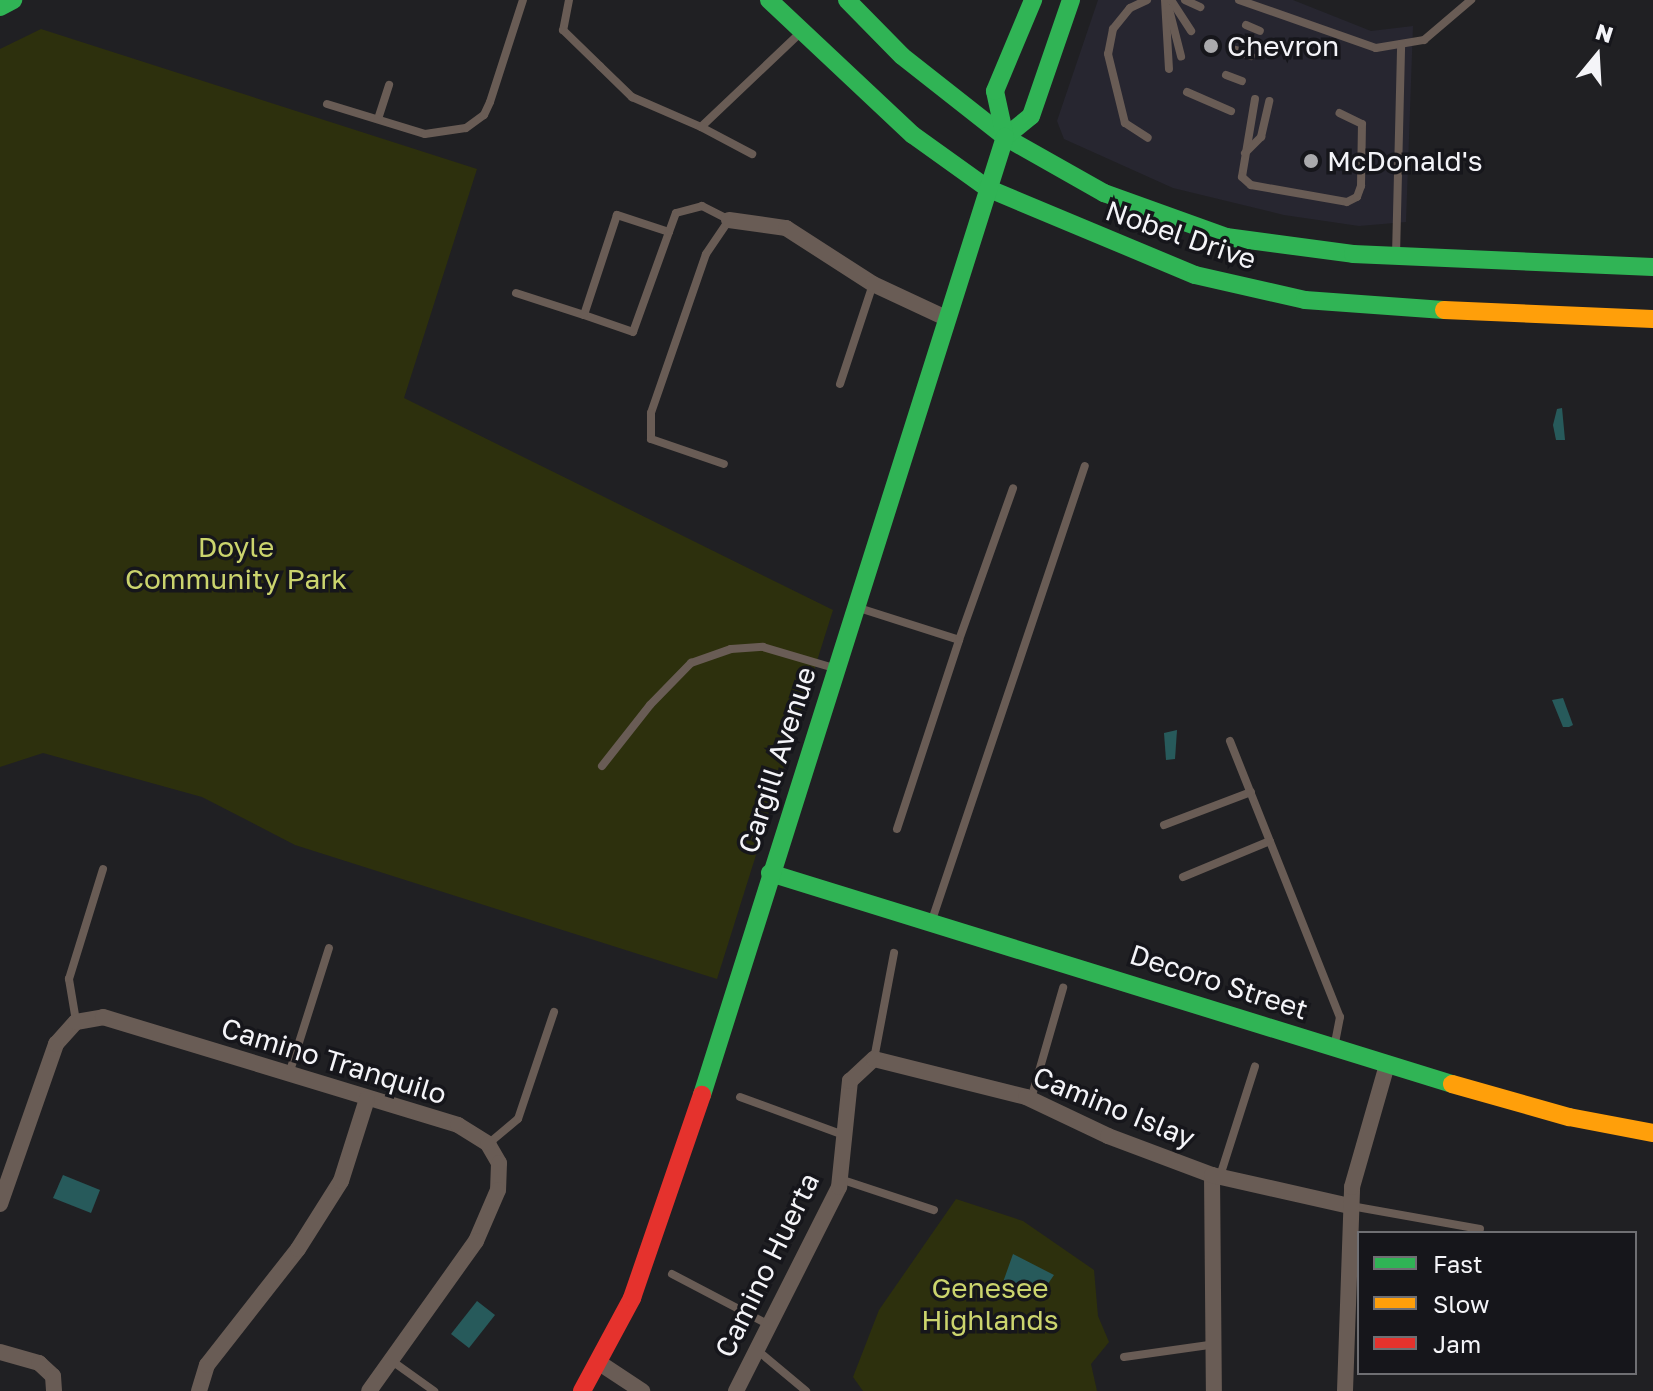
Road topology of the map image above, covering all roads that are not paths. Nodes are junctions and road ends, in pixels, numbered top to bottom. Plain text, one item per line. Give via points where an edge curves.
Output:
1 (13, 0) edge
2 (523, 0) edge
3 (569, 0) edge
4 (769, 0) edge
5 (847, 0) edge
6 (1033, 0) edge
7 (1071, 0) edge
8 (1147, 0) edge
9 (1168, 0) edge
10 (1185, 0) edge
11 (1239, 0) edge
12 (1471, 0) edge
13 (0, 7) edge
14 (1200, 7) dead end
15 (1246, 25) dead end
16 (802, 31) junction
17 (1191, 31) dead end
18 (1260, 31) dead end
19 (1401, 44) junction
20 (1236, 50) dead end
21 (1181, 56) dead end
22 (1251, 56) dead end
23 (1169, 69) dead end
24 (1226, 75) dead end
25 (1242, 81) dead end
26 (389, 85) dead end
27 (1187, 92) dead end
28 (1255, 99) dead end
29 (1269, 101) dead end
30 (327, 104) dead end
31 (1231, 111) dead end
32 (1339, 113) dead end
33 (378, 119) junction
34 (701, 127) junction
35 (1005, 137) junction
36 (1148, 138) dead end
37 (752, 154) dead end
38 (1243, 155) junction
39 (987, 188) junction
40 (729, 220) junction
41 (669, 232) junction
42 (1396, 257) junction
43 (1653, 267) edge
44 (873, 284) junction
45 (516, 293) dead end
46 (584, 315) junction
47 (946, 318) junction
48 (1653, 319) edge
49 (840, 384) dead end
50 (724, 464) dead end
51 (1085, 466) dead end
52 (1013, 488) dead end
53 (854, 607) junction
54 (959, 640) junction
55 (835, 668) junction
56 (1230, 741) dead end
57 (602, 766) dead end
58 (1251, 792) junction
59 (1164, 825) dead end
60 (897, 829) dead end
61 (1270, 841) junction
62 (103, 869) dead end
63 (770, 873) junction
64 (1183, 877) dead end
65 (932, 920) junction
66 (329, 948) dead end
67 (894, 953) dead end
68 (1063, 988) dead end
69 (554, 1012) dead end
70 (76, 1022) junction
71 (1334, 1049) junction
72 (867, 1064) junction
73 (1387, 1065) junction
74 (1255, 1066) dead end
75 (289, 1075) junction
76 (740, 1097) dead end
77 (367, 1099) junction
78 (1031, 1099) junction
79 (1653, 1133) edge
80 (844, 1135) junction
81 (488, 1144) junction
82 (1216, 1176) junction
83 (840, 1179) junction
84 (0, 1204) edge
85 (1350, 1206) junction
86 (934, 1210) dead end
87 (1480, 1229) dead end
88 (672, 1274) dead end
89 (769, 1325) junction
90 (1216, 1344) junction
91 (757, 1350) junction
92 (0, 1352) edge
93 (1124, 1357) dead end
94 (392, 1361) junction
95 (598, 1362) junction
96 (54, 1391) edge
97 (199, 1391) edge
98 (369, 1391) edge
99 (434, 1391) edge
100 (582, 1391) edge
101 (642, 1391) edge
102 (736, 1391) edge
103 (806, 1391) edge
104 (1214, 1391) edge
105 (1345, 1391) edge

1 - 13 street
2 - 33 lane via 484,115 466,128 425,134
3 - 34 lane via 563,30 632,97
4 - 16 street, Nobel Drive
5 - 35 street, Nobel Drive via 902,56
6 - 35 street via 995,91
7 - 35 street via 1031,116
8 - 36 lane via 1130,8 1113,29 1108,54 1125,123
9 - 17 lane
9 - 21 lane
9 - 23 lane
10 - 14 lane
11 - 19 lane via 1376,48
12 - 19 lane via 1424,40
15 - 18 lane
16 - 34 lane
16 - 39 street, Nobel Drive via 913,135
19 - 42 lane
20 - 22 lane
24 - 25 lane
26 - 33 lane
27 - 31 lane
28 - 38 lane
29 - 38 lane via 1261,137
30 - 33 lane
32 - 38 lane via 1362,124 1361,186 1357,197 1347,202 1251,185 1242,177
34 - 37 lane
35 - 39 street, Cargill Avenue
35 - 42 street, Nobel Drive via 1104,193 1226,237
39 - 47 street, Cargill Avenue
39 - 48 street, Nobel Drive via 1181,270 1253,290 1443,313
40 - 41 lane via 702,206 687,208 676,213
40 - 44 street via 786,228
40 - 50 lane via 706,254 651,413 651,439
41 - 46 lane via 633,332
41 - 46 lane via 617,215
42 - 43 street, Nobel Drive
44 - 47 street
44 - 49 lane
45 - 46 lane
47 - 53 street, Cargill Avenue
51 - 65 lane
52 - 54 lane
53 - 54 lane
53 - 55 street, Cargill Avenue
54 - 60 lane
55 - 57 lane via 763,647 731,649 691,663
55 - 63 street, Cargill Avenue
56 - 58 lane
58 - 59 lane
58 - 61 lane
61 - 64 lane
61 - 71 lane via 1340,1017
62 - 70 lane via 69,979
63 - 65 street, Decoro Street
63 - 95 street, Cargill Avenue via 660,1226 632,1298
65 - 71 street, Decoro Street
66 - 75 lane
67 - 72 lane
68 - 78 lane
69 - 81 lane via 518,1119
70 - 75 street, Camino Tranquilo via 103,1017
70 - 84 street via 56,1044
71 - 73 street, Decoro Street
72 - 78 street, Camino Islay
72 - 80 street, Camino Huerta via 850,1081
73 - 79 street, Decoro Street via 1569,1117
73 - 85 street
74 - 82 lane
75 - 77 street, Camino Tranquilo
76 - 80 lane
77 - 81 street, Camino Tranquilo via 458,1125
77 - 97 street via 341,1181 298,1249 207,1365
78 - 82 street, Camino Islay via 1108,1136
80 - 83 street, Camino Huerta
81 - 94 street via 501,1178 476,1241
82 - 85 street, Camino Islay
82 - 90 street
83 - 86 lane
83 - 89 street, Camino Huerta
85 - 87 lane
85 - 105 street
88 - 89 lane
89 - 91 street, Camino Huerta
90 - 93 lane
90 - 104 street
91 - 102 street, Camino Huerta
91 - 103 lane
92 - 96 street via 39,1363 53,1376
94 - 98 street
94 - 99 lane
95 - 100 street, Cargill Avenue
95 - 101 street

